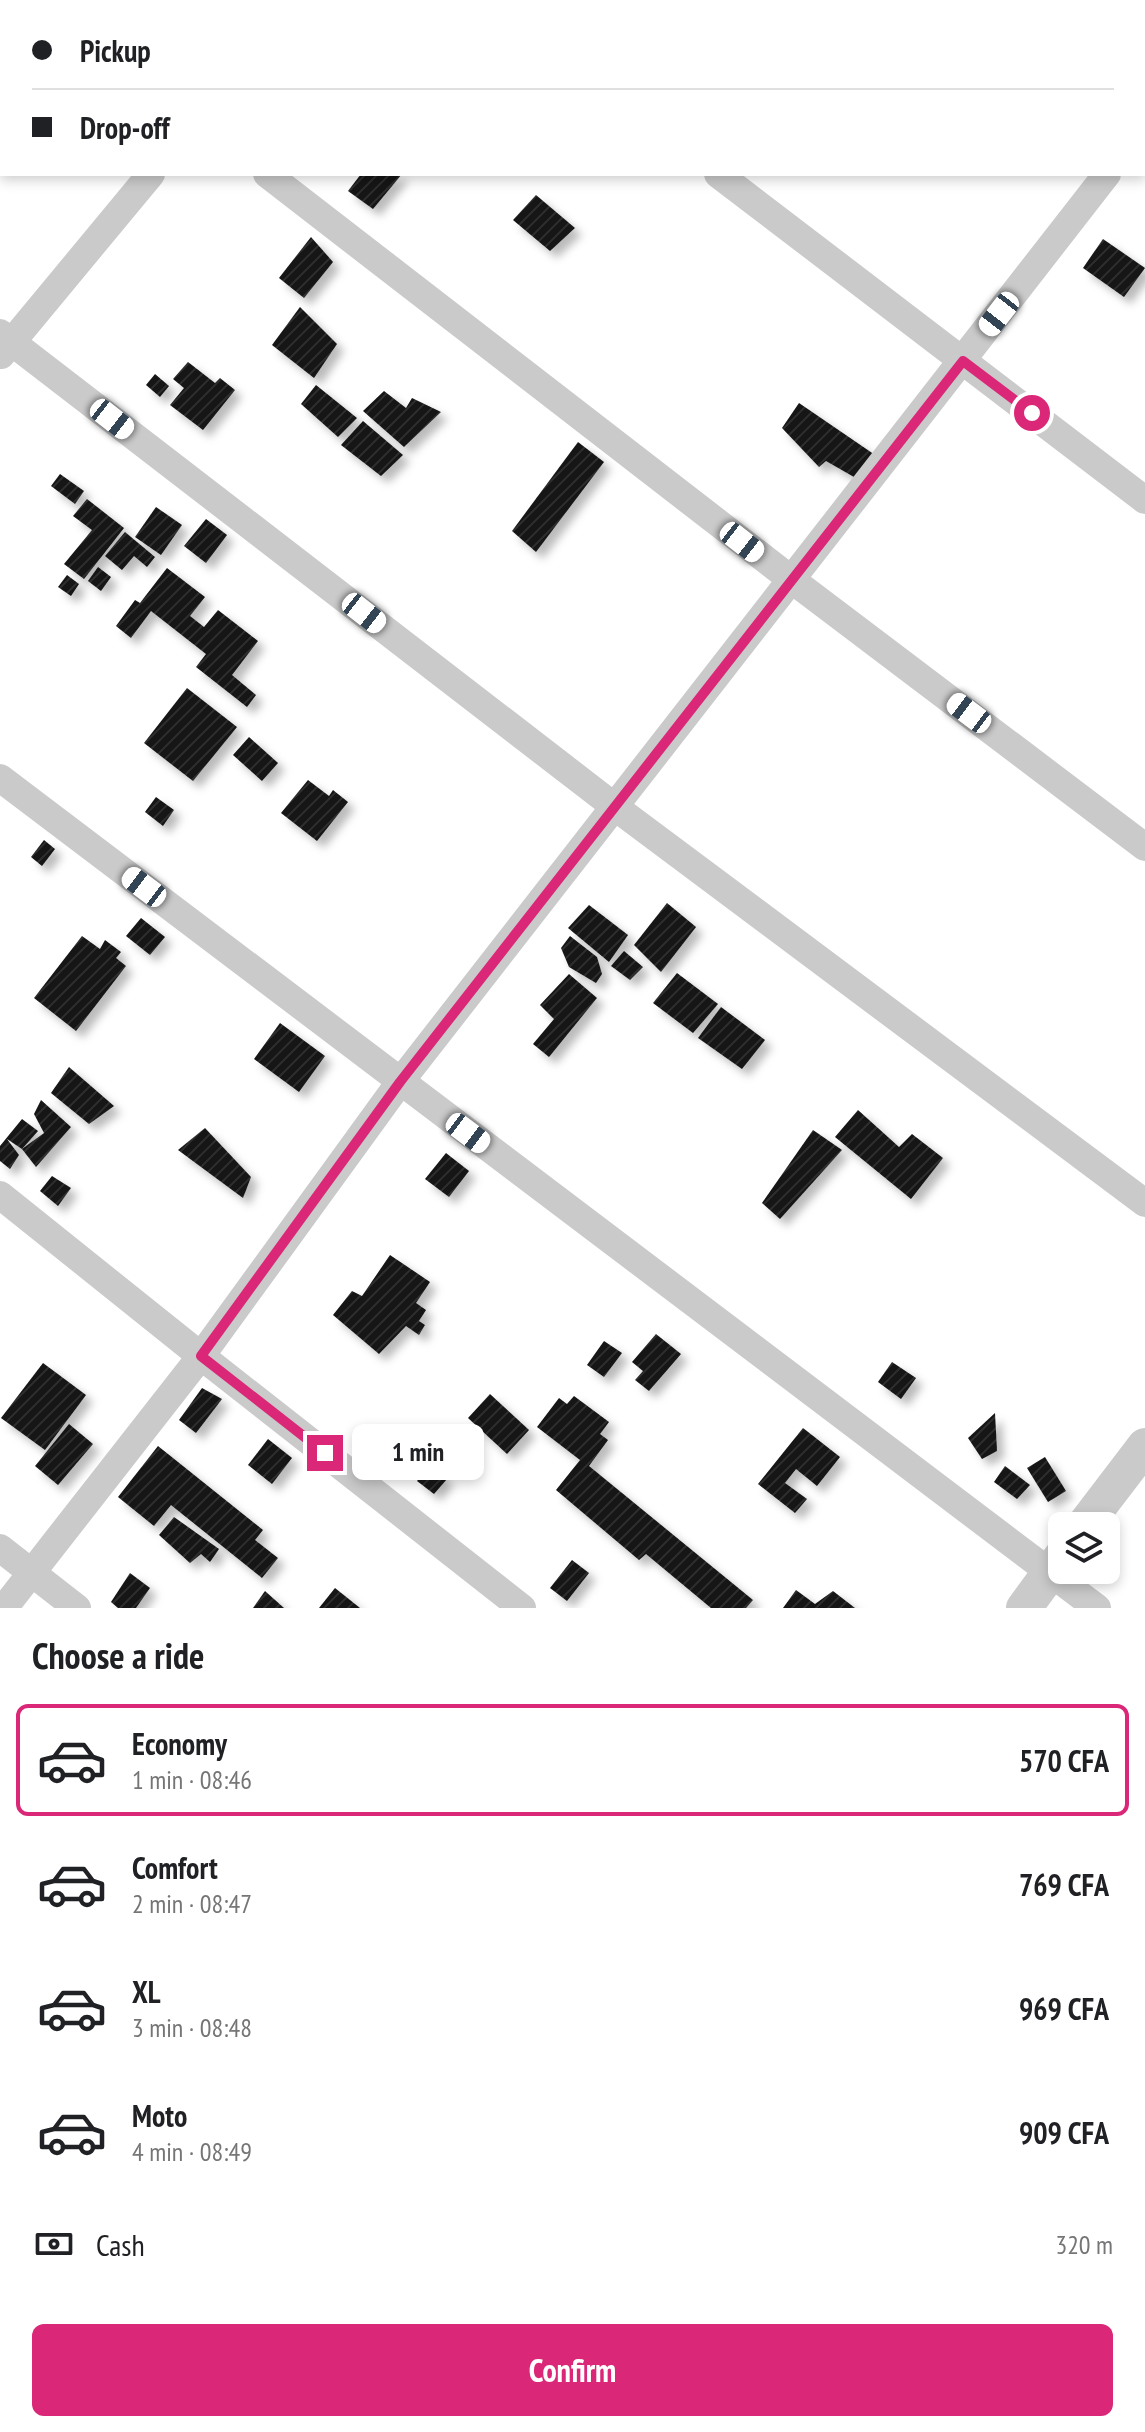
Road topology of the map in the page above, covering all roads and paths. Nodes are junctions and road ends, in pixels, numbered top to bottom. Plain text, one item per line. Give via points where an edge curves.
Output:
1 (149, 176) edge
2 (270, 176) edge
3 (721, 176) edge
4 (1105, 176) edge
5 (4, 344) edge
6 (963, 361) junction
7 (1145, 500) edge
8 (792, 580) junction
9 (0, 778) edge
10 (615, 807) junction
11 (1145, 847) edge
12 (400, 1082) junction
13 (0, 1195) edge
14 (1145, 1203) edge
15 (201, 1356) junction
16 (1145, 1446) edge
17 (1095, 1512) edge
18 (0, 1548) edge
19 (1048, 1558) edge
20 (32, 1573) junction
21 (1048, 1575) edge
22 (1075, 1584) edge
23 (4, 1608) edge
24 (77, 1608) edge
25 (522, 1608) edge
26 (1024, 1608) edge
27 (1097, 1608) edge

1 - 5 street
2 - 8 street
3 - 6 street
4 - 6 street
5 - 10 street
6 - 7 street
6 - 8 street
8 - 10 street
8 - 11 street
9 - 12 street
10 - 12 street
10 - 14 street
12 - 15 street
12 - 19 street
13 - 15 street
15 - 20 street
15 - 25 street
16 - 17 street
18 - 20 street
20 - 23 street
20 - 24 street
21 - 26 street
22 - 27 street

